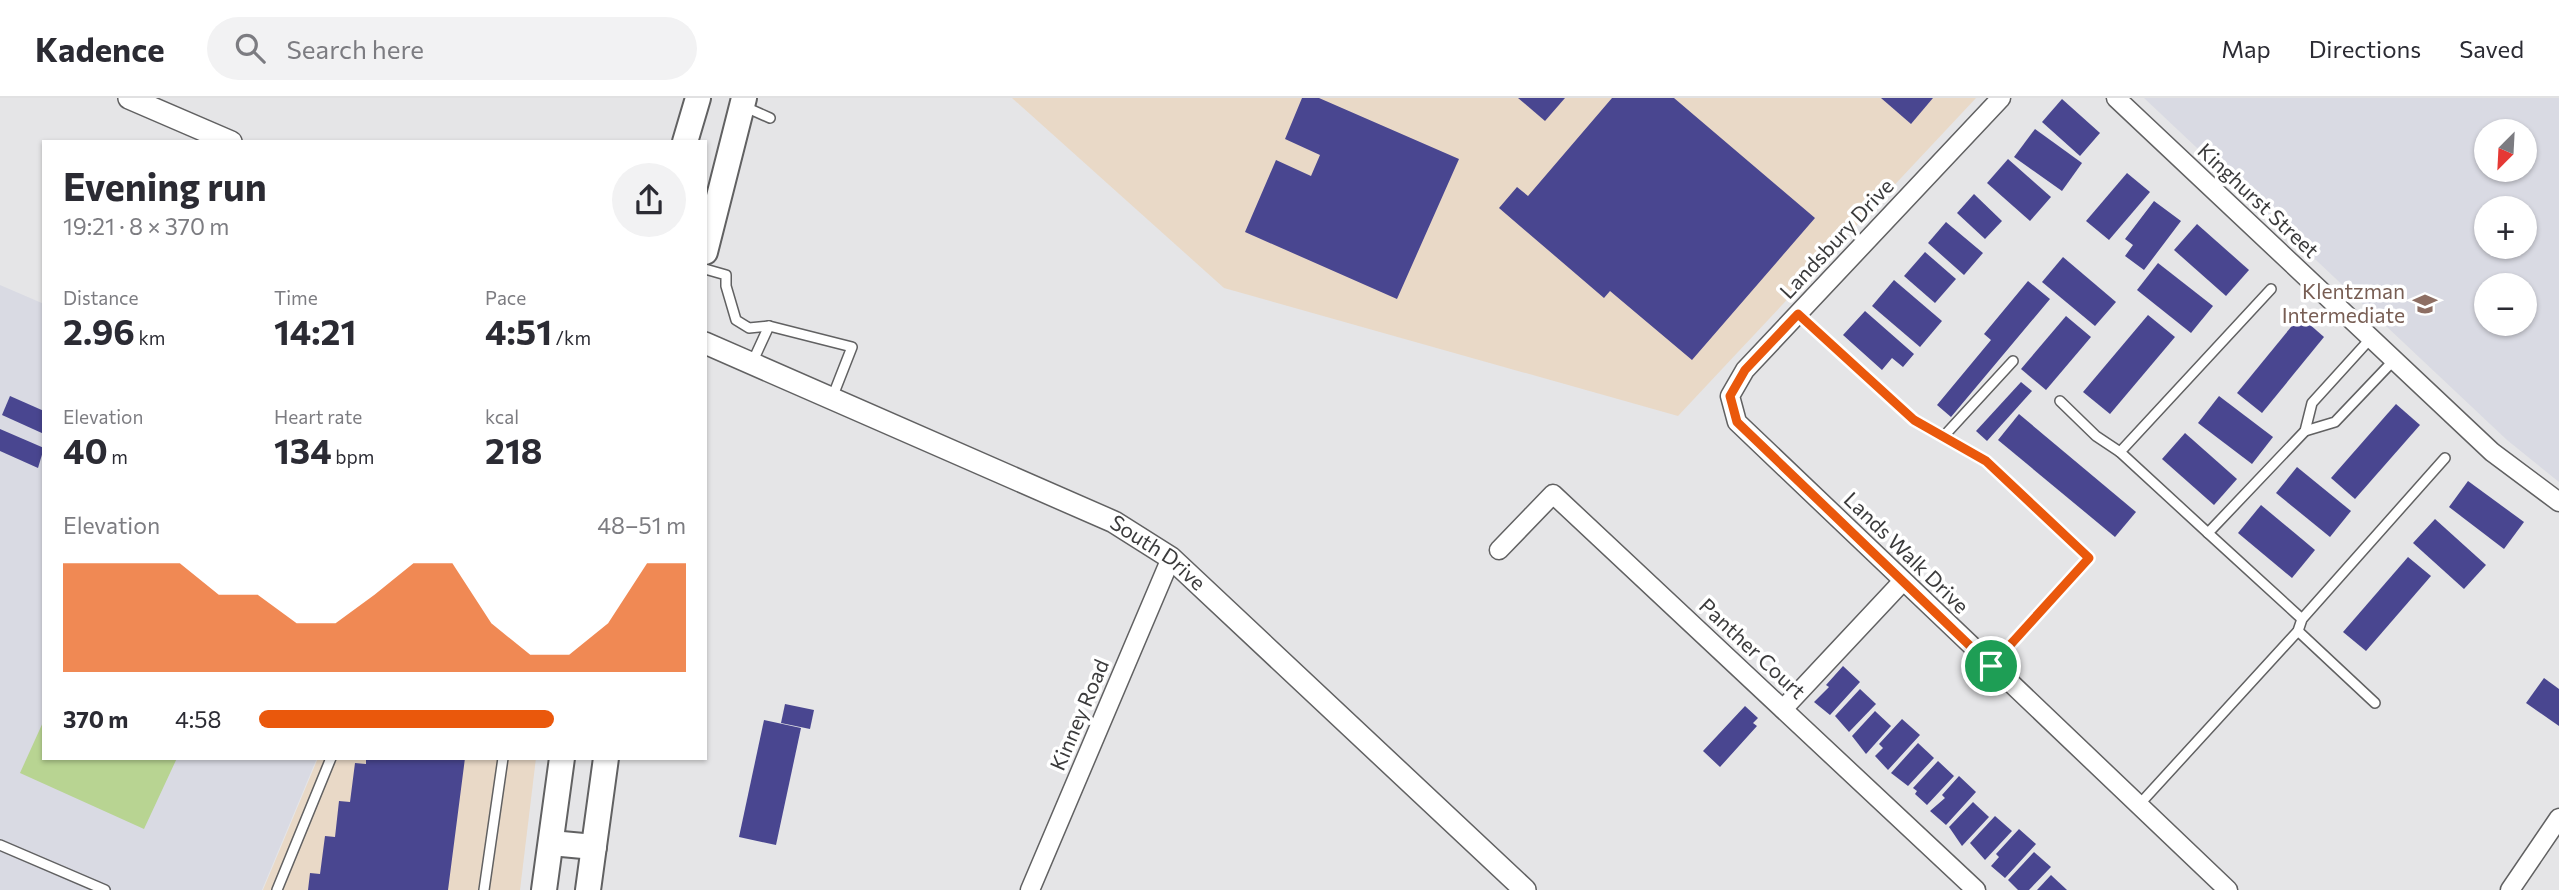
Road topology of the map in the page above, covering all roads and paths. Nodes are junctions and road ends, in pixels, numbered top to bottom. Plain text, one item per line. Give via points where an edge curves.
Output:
1 (129, 98) edge
2 (698, 98) edge
3 (2001, 98) edge
4 (2116, 98) edge
5 (738, 101) edge
6 (770, 118) dead end
7 (226, 140) edge
8 (686, 140) edge
9 (707, 243) edge
10 (707, 270) edge
11 (2271, 289) dead end
12 (1798, 314) junction
13 (769, 326) junction
14 (2371, 338) junction
15 (707, 344) edge
16 (2394, 360) junction
17 (2013, 361) dead end
18 (752, 363) junction
19 (832, 398) junction
20 (2060, 401) dead end
21 (1737, 422) joint
22 (2305, 431) junction
23 (1944, 436) junction
24 (2120, 452) junction
25 (2445, 458) dead end
26 (2559, 502) edge
27 (2208, 533) junction
28 (1499, 550) dead end
29 (1171, 558) junction
30 (1903, 582) junction
31 (2302, 619) junction
32 (2298, 631) junction
33 (1991, 666) junction
34 (2375, 703) dead end
35 (1783, 709) junction
36 (330, 760) edge
37 (503, 760) edge
38 (562, 760) edge
39 (606, 760) edge
40 (2137, 807) junction
41 (2559, 818) edge
42 (551, 843) junction
43 (0, 845) edge
44 (594, 847) junction
45 (105, 890) edge
46 (277, 890) edge
47 (484, 890) edge
48 (544, 890) edge
49 (588, 890) edge
50 (1030, 890) edge
51 (1525, 890) edge
52 (1976, 890) edge
53 (2228, 890) edge
54 (2510, 890) edge

1 - 7 street
2 - 8 main road
3 - 12 street, Landsbury Drive
4 - 14 street, Kinghurst Street
5 - 6 lane
5 - 9 main road
10 - 13 lane via 726,275 736,320 749,328
11 - 24 lane
12 - 21 street, Landsbury Drive via 1745,370 1730,396
12 - 23 lane via 1888,399
13 - 18 lane
13 - 19 lane via 852,348
14 - 16 street, Kinghurst Street
14 - 22 lane via 2312,403
15 - 18 street, South Drive
16 - 22 lane via 2335,422
16 - 26 street, Kinghurst Street via 2492,452
17 - 23 lane
18 - 19 street, South Drive
19 - 29 street, South Drive via 1114,522
20 - 24 lane
21 - 30 street, Lands Walk Drive
22 - 27 lane
23 - 33 lane via 1986,461 2089,558
24 - 27 lane
25 - 31 lane
27 - 31 lane
28 - 35 street, Panther Court via 1553,494
29 - 50 street, Kinney Road
29 - 51 street, South Drive
30 - 33 street, Lands Walk Drive
30 - 35 street
31 - 32 lane
32 - 34 lane
32 - 40 lane
33 - 40 street, Lands Walk Drive
35 - 52 street, Panther Court
36 - 46 lane
37 - 47 lane
38 - 42 main road
39 - 44 main road
40 - 53 street, Lands Walk Drive
41 - 54 street
42 - 44 main road
42 - 48 main road
43 - 45 lane
44 - 49 main road

